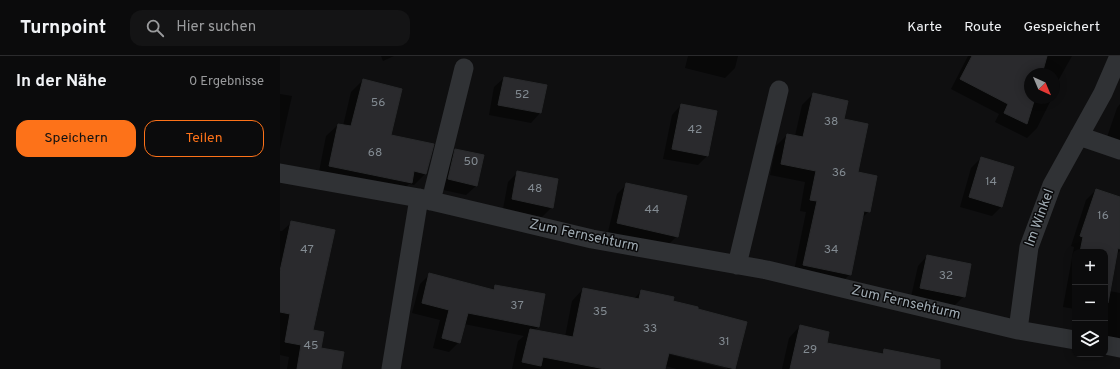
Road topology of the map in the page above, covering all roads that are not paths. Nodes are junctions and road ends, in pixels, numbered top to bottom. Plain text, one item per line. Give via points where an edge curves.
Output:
1 (1118, 56) edge
2 (464, 68) dead end
3 (780, 90) dead end
4 (1079, 136) junction
5 (1120, 150) edge
6 (280, 173) edge
7 (425, 200) junction
8 (737, 265) junction
9 (1018, 330) junction
10 (1072, 339) edge
11 (1108, 346) edge
12 (1120, 348) edge
13 (391, 369) edge

1 - 4 street, Im Winkel via 1103,93
2 - 7 street
3 - 8 street
4 - 5 street
4 - 9 street, Im Winkel via 1052,185 1029,247
6 - 7 street, Zum Fernsehturm
7 - 8 street, Zum Fernsehturm via 592,239
7 - 13 street
8 - 9 street, Zum Fernsehturm
9 - 10 street, Zum Fernsehturm
11 - 12 street

